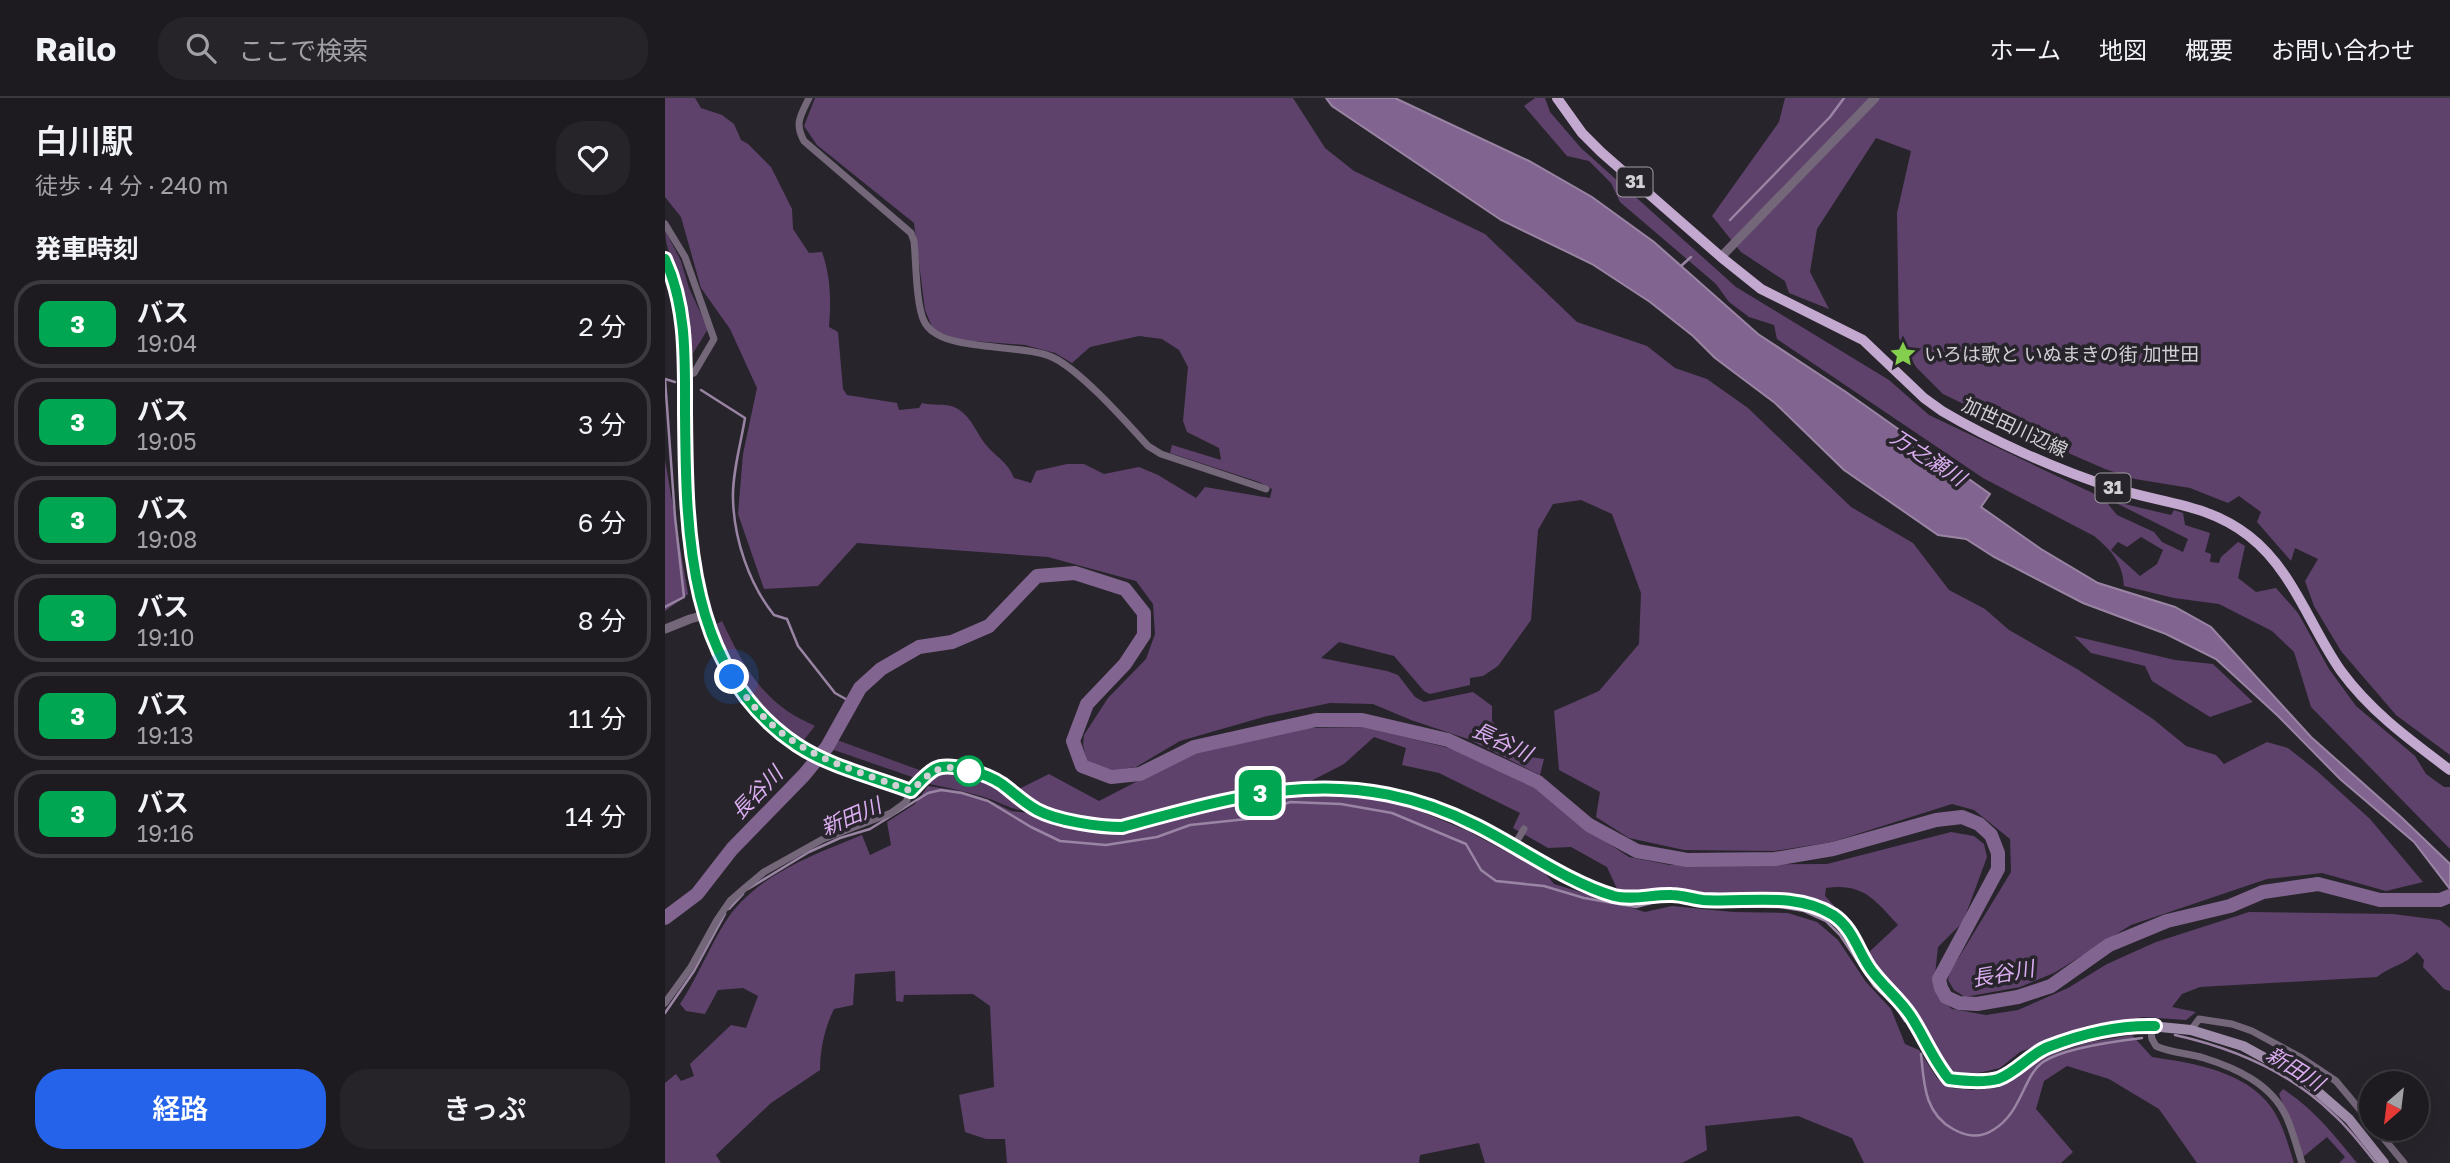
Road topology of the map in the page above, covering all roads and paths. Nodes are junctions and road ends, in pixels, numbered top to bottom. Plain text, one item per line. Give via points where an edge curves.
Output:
1 (809, 98) edge
2 (1557, 98) edge
3 (1875, 98) edge
4 (665, 223) edge
5 (1721, 257) junction
6 (665, 259) edge
7 (685, 375) junction
8 (1266, 489) dead end
9 (705, 615) junction
10 (665, 629) edge
11 (2450, 770) edge
12 (911, 791) junction
13 (1524, 829) dead end
14 (1514, 846) junction
15 (665, 1003) edge
16 (2152, 1026) junction
17 (2191, 1030) junction
18 (2359, 1109) edge
19 (2386, 1141) edge
20 (2302, 1163) edge
21 (2384, 1163) edge
22 (2404, 1163) edge

1 - 8 street via 797,125 804,141 911,233 922,315 931,331 958,343 1023,349 1054,358 1076,373 1148,446
2 - 5 main road, 加世田川辺線 / 31 via 1601,152
3 - 5 street
4 - 7 street via 685,257 715,339 694,373
5 - 11 main road, 加世田川辺線 / 31 via 1770,294 1863,340 1924,398 1958,421 2072,473 2132,494 2201,509 2236,526 2287,578 2361,696 2401,734
6 - 7 main road via 682,316
7 - 9 main road via 687,520
9 - 10 street
9 - 12 main road via 717,650 763,718 799,747
12 - 14 main road via 933,770 953,767 990,778 1047,815 1122,827 1267,792 1367,790 1412,799
12 - 15 street via 906,802 891,813 823,839 746,887 730,901
13 - 14 street
14 - 16 main road via 1615,896 1791,900 1833,915 1910,1015 1949,1079 1998,1079 2049,1047 2120,1028
16 - 17 main road
16 - 20 street via 2156,1046 2250,1076 2285,1115
17 - 18 street via 2200,1019 2232,1024 2273,1041 2336,1081
17 - 21 main road via 2243,1046 2303,1079 2349,1119
19 - 22 street

